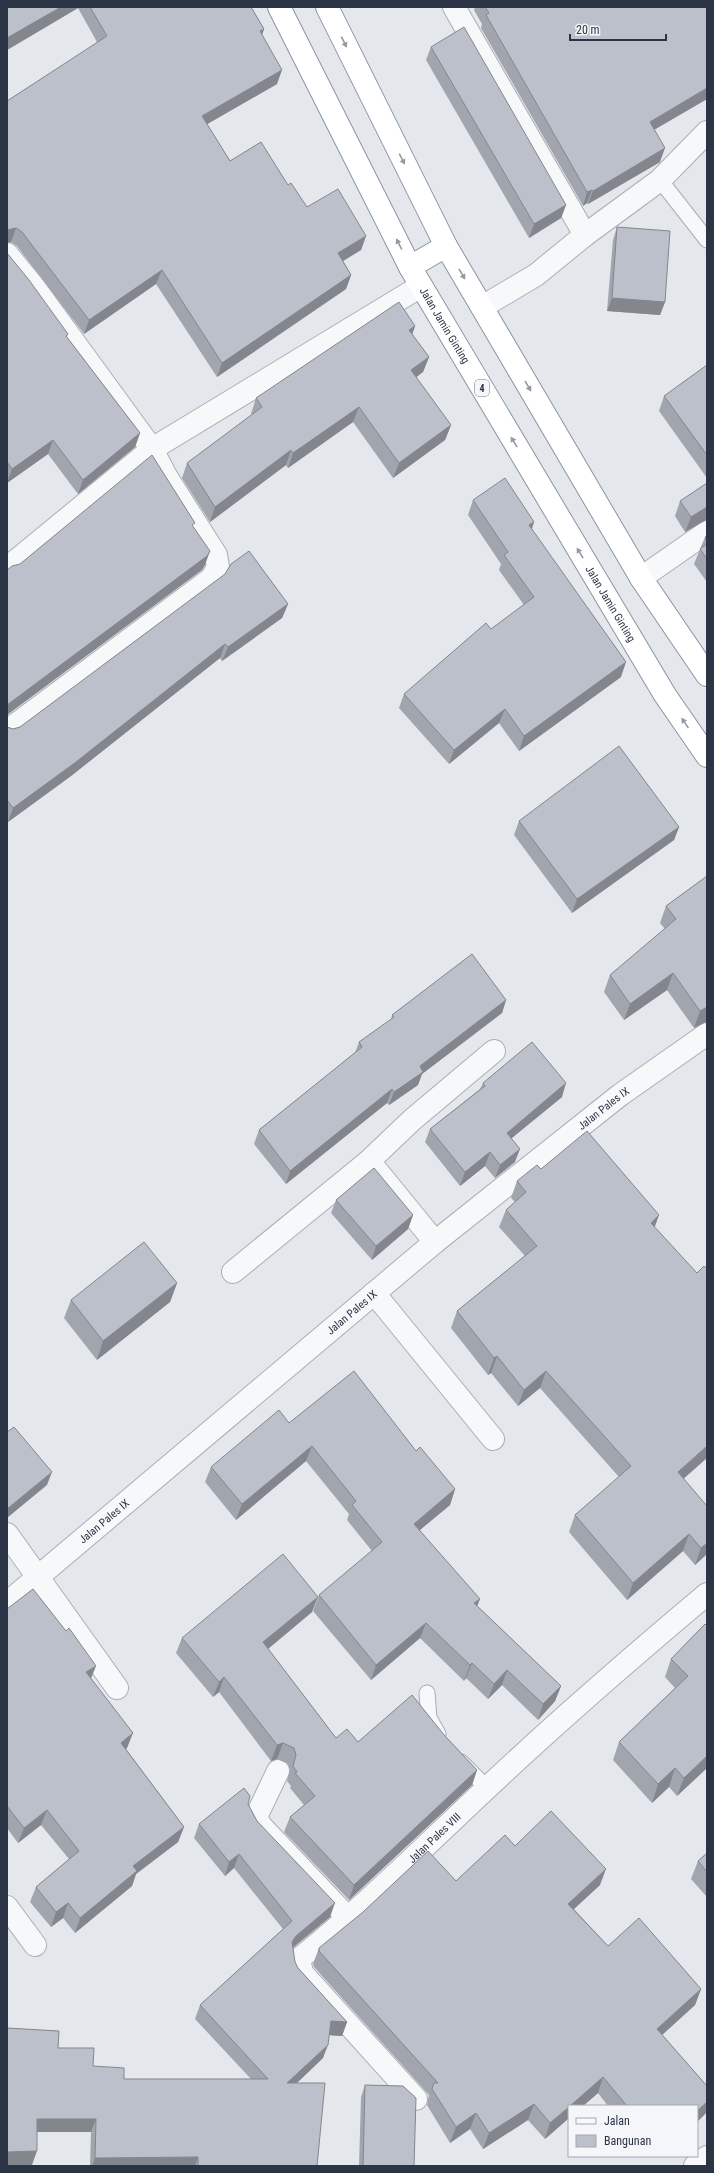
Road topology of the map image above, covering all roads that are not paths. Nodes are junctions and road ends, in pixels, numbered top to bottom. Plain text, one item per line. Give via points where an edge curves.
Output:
1 (278, 7) edge
2 (327, 7) edge
3 (454, 7) edge
4 (707, 132) edge
5 (660, 180) junction
6 (585, 235) junction
7 (707, 240) edge
8 (446, 246) junction
9 (7, 254) edge
10 (410, 267) junction
11 (422, 286) junction
12 (482, 307) junction
13 (152, 449) junction
14 (707, 532) edge
15 (7, 568) edge
16 (641, 578) junction
17 (707, 675) edge
18 (7, 730) edge
19 (707, 756) edge
20 (707, 1034) edge
21 (494, 1051) dead end
22 (370, 1161) junction
23 (435, 1242) junction
24 (233, 1272) dead end
25 (374, 1293) junction
26 (493, 1439) dead end
27 (7, 1534) edge
28 (37, 1577) junction
29 (707, 1594) edge
30 (7, 1603) edge
31 (117, 1688) dead end
32 (427, 1693) dead end
33 (278, 1771) dead end
34 (487, 1788) junction
35 (7, 1907) edge
36 (349, 1919) junction
37 (35, 1945) dead end
38 (416, 2099) edge
39 (707, 2157) edge
40 (695, 2166) edge

10 -> 1 highway, Jalan Jamin Ginting / 4
2 -> 8 highway
3 - 6 street
4 - 5 street
5 - 6 street
5 - 7 lane
6 - 12 street via 536,275
8 - 10 highway
8 -> 12 highway
9 - 13 street
10 - 11 highway, Jalan Jamin Ginting / 4
11 - 13 street
19 -> 11 highway, Jalan Jamin Ginting / 4 via 661,688
12 -> 16 highway
13 - 15 street
13 - 18 street via 216,555 216,574
14 - 16 street
16 - 17 highway
20 - 23 street, Jalan Pales IX via 620,1094
21 - 22 street via 412,1120
22 - 23 street
22 - 24 street
23 - 25 street, Jalan Pales IX
25 - 26 street
25 - 28 street, Jalan Pales IX
27 - 28 street
28 - 30 street, Jalan Pales IX
28 - 31 street
29 - 34 street, Jalan Pales VIII via 604,1681
32 - 34 lane via 429,1718 450,1750
33 - 36 street via 256,1817 261,1826
34 - 36 street, Jalan Pales VIII
35 - 37 street
36 - 38 street, Jalan Pales VIII via 299,1960 302,1973
39 - 40 street

